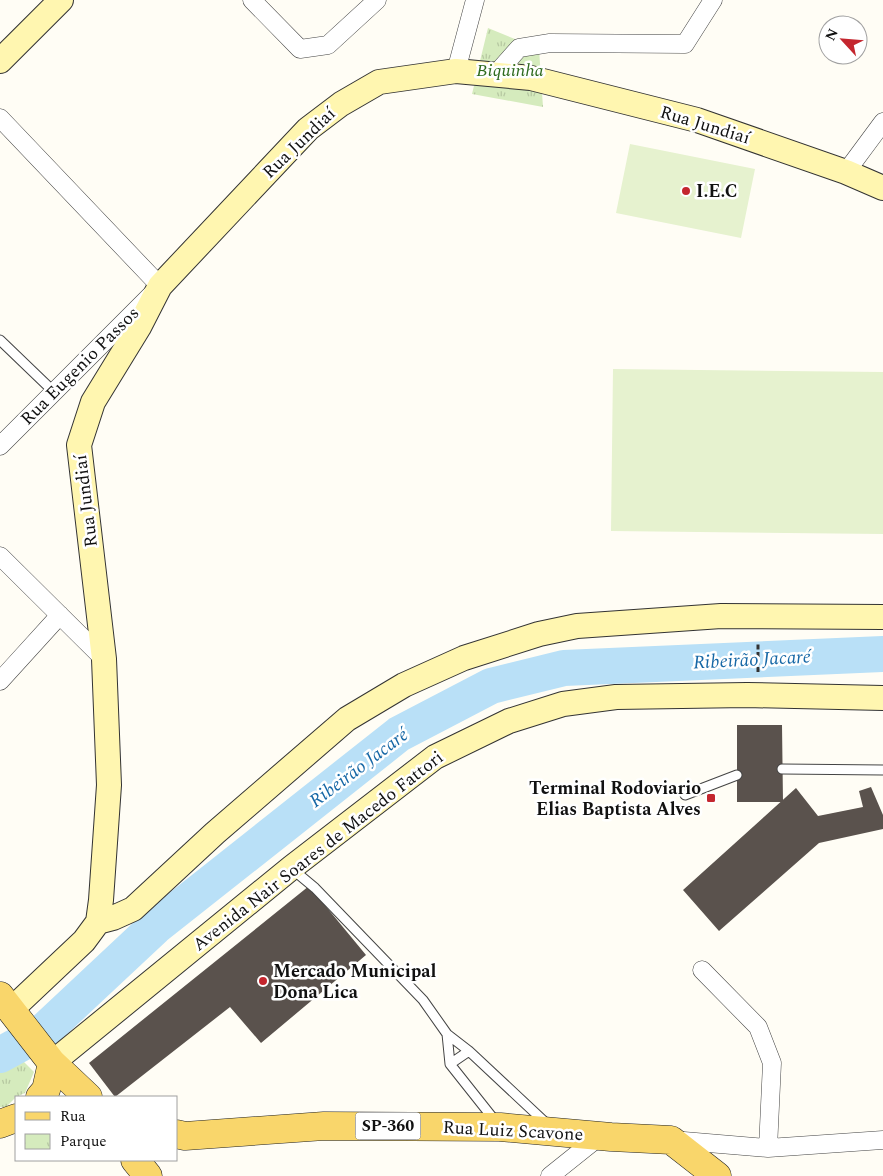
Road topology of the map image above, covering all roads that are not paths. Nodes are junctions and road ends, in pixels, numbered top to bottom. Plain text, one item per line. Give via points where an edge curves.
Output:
1 (61, 0) edge
2 (252, 0) edge
3 (377, 0) edge
4 (475, 0) edge
5 (713, 0) edge
6 (0, 61) edge
7 (456, 71) junction
8 (496, 75) junction
9 (0, 118) edge
10 (883, 122) edge
11 (846, 172) junction
12 (883, 188) edge
13 (160, 286) junction
14 (0, 340) edge
15 (53, 391) junction
16 (0, 446) edge
17 (0, 556) edge
18 (60, 614) junction
19 (883, 617) edge
20 (104, 659) junction
21 (0, 681) edge
22 (883, 698) edge
23 (782, 769) dead end
24 (883, 770) edge
25 (738, 775) dead end
26 (685, 795) dead end
27 (291, 868) junction
28 (98, 922) junction
29 (702, 970) dead end
30 (10, 1008) edge
31 (448, 1034) junction
32 (469, 1050) junction
33 (48, 1058) junction
34 (450, 1064) junction
35 (41, 1096) edge
36 (87, 1096) edge
37 (15, 1118) edge
38 (0, 1126) edge
39 (500, 1127) junction
40 (15, 1128) edge
41 (556, 1132) junction
42 (179, 1136) edge
43 (600, 1136) junction
44 (671, 1140) junction
45 (883, 1140) edge
46 (768, 1148) junction
47 (136, 1161) edge
48 (156, 1161) edge
49 (149, 1176) edge
50 (550, 1176) edge
51 (717, 1176) edge

1 - 6 main road
2 - 3 street via 300,49 328,45
4 - 7 street
5 - 8 street via 685,44 550,43 519,48
7 - 8 main road, Rua Jundiaí
7 - 13 main road, Rua Jundiaí via 379,82 341,104 308,129
8 - 11 main road, Rua Jundiaí via 532,78 696,120
9 - 13 street
10 - 11 street
11 - 12 main road, Rua Jundiaí
13 - 15 street, Rua Eugenio Passos
13 - 20 main road, Rua Jundiaí via 94,402 79,445
14 - 15 lane
15 - 16 street, Rua Eugenio Passos
17 - 18 street
18 - 20 street
18 - 21 street
19 - 28 main road via 722,616 577,626 539,634 464,658 404,685 348,719 215,833 133,909
20 - 28 main road, Rua Jundiaí via 109,785 105,874
22 - 27 main road, Avenida Nair Soares de Macedo Fattori via 616,697 563,704 509,721 435,757
23 - 24 lane
25 - 26 lane
27 - 31 lane via 315,888 423,1000
27 - 33 main road, Avenida Nair Soares de Macedo Fattori
28 - 30 main road via 66,960
29 - 46 street via 758,1027 772,1063
30 - 33 main road
31 - 32 lane
31 - 34 lane
32 - 34 lane
32 - 41 lane
33 - 35 main road via 46,1090
33 - 36 main road
34 - 39 lane
37 - 38 main road
38 - 40 main road
39 - 41 main road, Rua Luiz Scavone / SP-360
39 - 42 main road, Rua Luiz Scavone / SP-360 via 324,1126
41 - 43 main road, Rua Luiz Scavone / SP-360
43 - 44 main road, Rua Luiz Scavone / SP-360
43 - 50 street
44 - 46 street
44 - 51 main road
45 - 46 street
47 - 49 main road
48 - 49 main road

